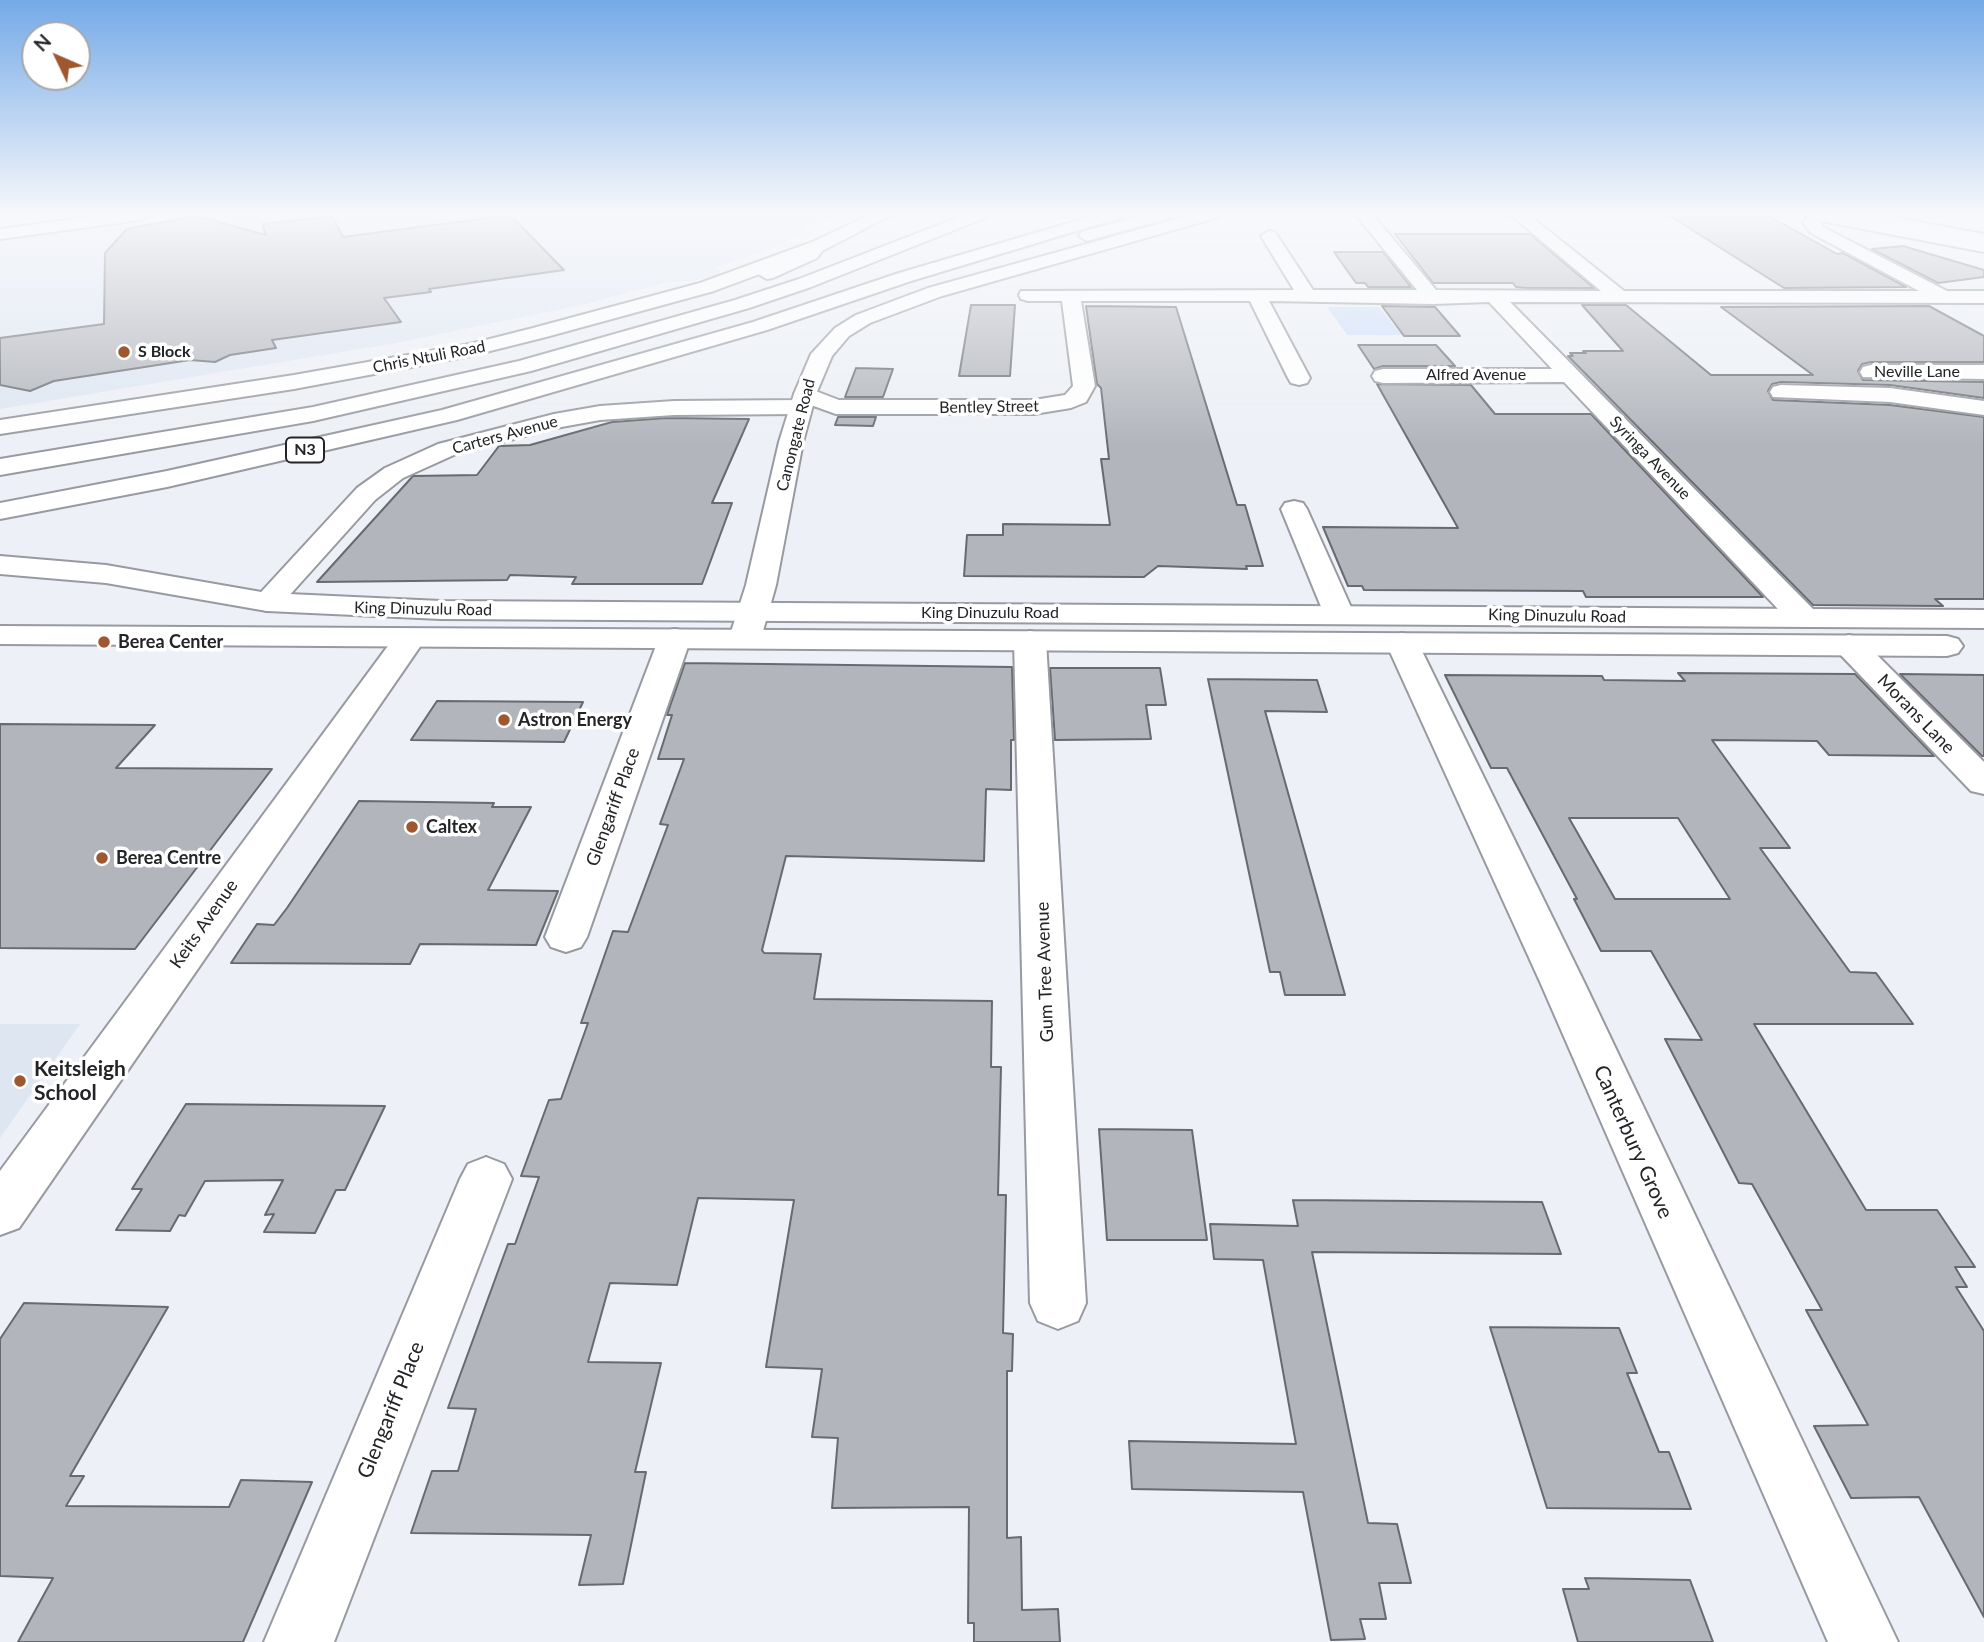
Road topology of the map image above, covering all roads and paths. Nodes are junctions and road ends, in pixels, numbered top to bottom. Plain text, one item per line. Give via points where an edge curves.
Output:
1 (687, 292) edge
2 (726, 292) edge
3 (779, 292) edge
4 (863, 292) edge
5 (885, 292) edge
6 (927, 292) edge
7 (939, 292) edge
8 (1304, 292) edge
9 (1428, 292) edge
10 (1614, 292) edge
11 (1934, 292) edge
12 (1028, 295) dead end
13 (1072, 296) junction
14 (1257, 297) junction
15 (1308, 298) junction
16 (1433, 298) junction
17 (1496, 298) junction
18 (1622, 298) junction
19 (1948, 299) junction
20 (1978, 305) edge
21 (805, 312) junction
22 (523, 366) junction
23 (607, 371) junction
24 (1851, 372) dead end
25 (1984, 372) edge
26 (1570, 374) junction
27 (1383, 376) dead end
28 (1299, 378) dead end
29 (1781, 392) dead end
30 (836, 407) junction
31 (1984, 408) edge
32 (801, 409) junction
33 (0, 428) edge
34 (0, 467) edge
35 (1294, 509) dead end
36 (0, 511) edge
37 (0, 565) edge
38 (267, 603) junction
39 (1339, 614) junction
40 (1804, 618) junction
41 (1984, 619) edge
42 (748, 624) junction
43 (0, 635) edge
44 (410, 638) junction
45 (675, 638) junction
46 (1030, 641) junction
47 (1402, 643) junction
48 (1849, 645) junction
49 (1984, 646) edge
50 (1984, 783) edge
51 (566, 937) dead end
52 (486, 1179) dead end
53 (0, 1212) edge
54 (1058, 1304) dead end
55 (299, 1642) edge
56 (1863, 1642) edge

1 - 33 main road, Chris Ntuli Road via 470,350
2 - 22 main road
3 - 22 main road, N3
4 - 21 main road, N3
5 - 21 main road
6 - 23 main road via 708,352
7 - 32 main road, Canongate Road via 894,306 842,332 822,354
8 - 15 main road
9 - 16 main road
10 - 18 main road
11 - 19 main road
12 - 13 main road
13 - 14 main road
13 - 30 main road, Bentley Street via 1084,386 1071,401 1034,407
14 - 15 main road
14 - 28 main road
15 - 16 main road
16 - 17 main road
17 - 18 main road
17 - 26 main road, Syringa Avenue
18 - 19 main road
19 - 20 main road
21 - 23 main road, N3
22 - 34 main road, N3 via 313,414
23 - 36 main road, N3 via 330,444
24 - 25 main road, Neville Lane
26 - 27 main road, Alfred Avenue
26 - 40 main road, Syringa Avenue
29 - 31 main road via 1889,395
30 - 32 main road, Bentley Street
30 - 32 main road, Bentley Street
32 - 38 main road, Carters Avenue via 610,412 554,421 447,449 394,473 366,494
32 - 42 main road, Canongate Road
35 - 39 main road
37 - 38 main road, King Dinuzulu Road via 106,574
38 - 42 main road, King Dinuzulu Road
39 - 40 main road, King Dinuzulu Road
39 - 42 main road, King Dinuzulu Road
40 - 41 main road, King Dinuzulu Road
42 - 45 main road, King Dinuzulu Road
42 - 46 main road, King Dinuzulu Road
43 - 44 main road, King Dinuzulu Road
44 - 45 main road, King Dinuzulu Road
44 - 53 main road, Keits Avenue
45 - 51 main road, Glengariff Place
46 - 47 main road, King Dinuzulu Road
46 - 54 main road, Gum Tree Avenue
47 - 48 main road, King Dinuzulu Road
47 - 56 main road, Canterbury Grove
48 - 49 main road, King Dinuzulu Road
48 - 50 main road, Morans Lane
52 - 55 main road, Glengariff Place

